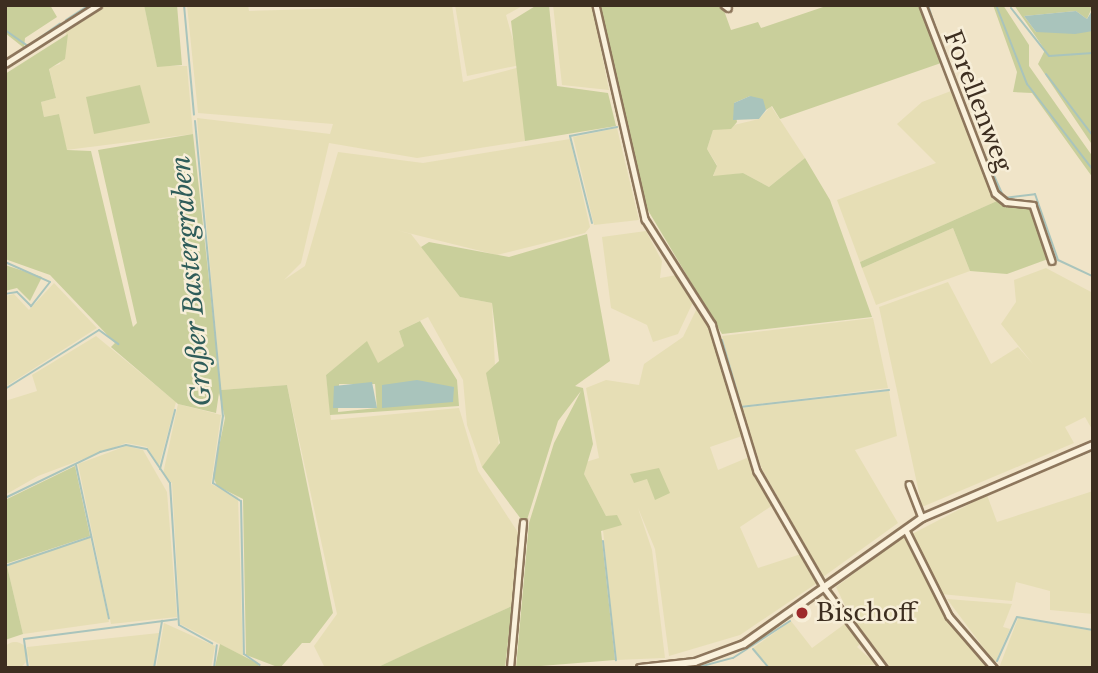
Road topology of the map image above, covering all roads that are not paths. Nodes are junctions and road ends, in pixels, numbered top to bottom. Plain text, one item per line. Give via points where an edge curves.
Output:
1 (98, 5) edge
2 (596, 5) edge
3 (923, 5) edge
4 (5, 64) edge
5 (1052, 261) dead end
6 (1093, 445) edge
7 (909, 484) dead end
8 (922, 519) junction
9 (523, 523) dead end
10 (906, 530) junction
11 (825, 589) junction
12 (510, 668) edge
13 (640, 668) edge
14 (884, 668) edge
15 (994, 668) edge

1 - 4 street
2 - 11 street via 645,219 712,324 757,471
3 - 5 street, Forellenweg via 995,193 1006,202 1032,205
6 - 8 street
7 - 8 street
8 - 10 street
9 - 12 street
10 - 11 street
10 - 15 street via 949,616
11 - 13 street via 744,644 695,662
11 - 14 street

